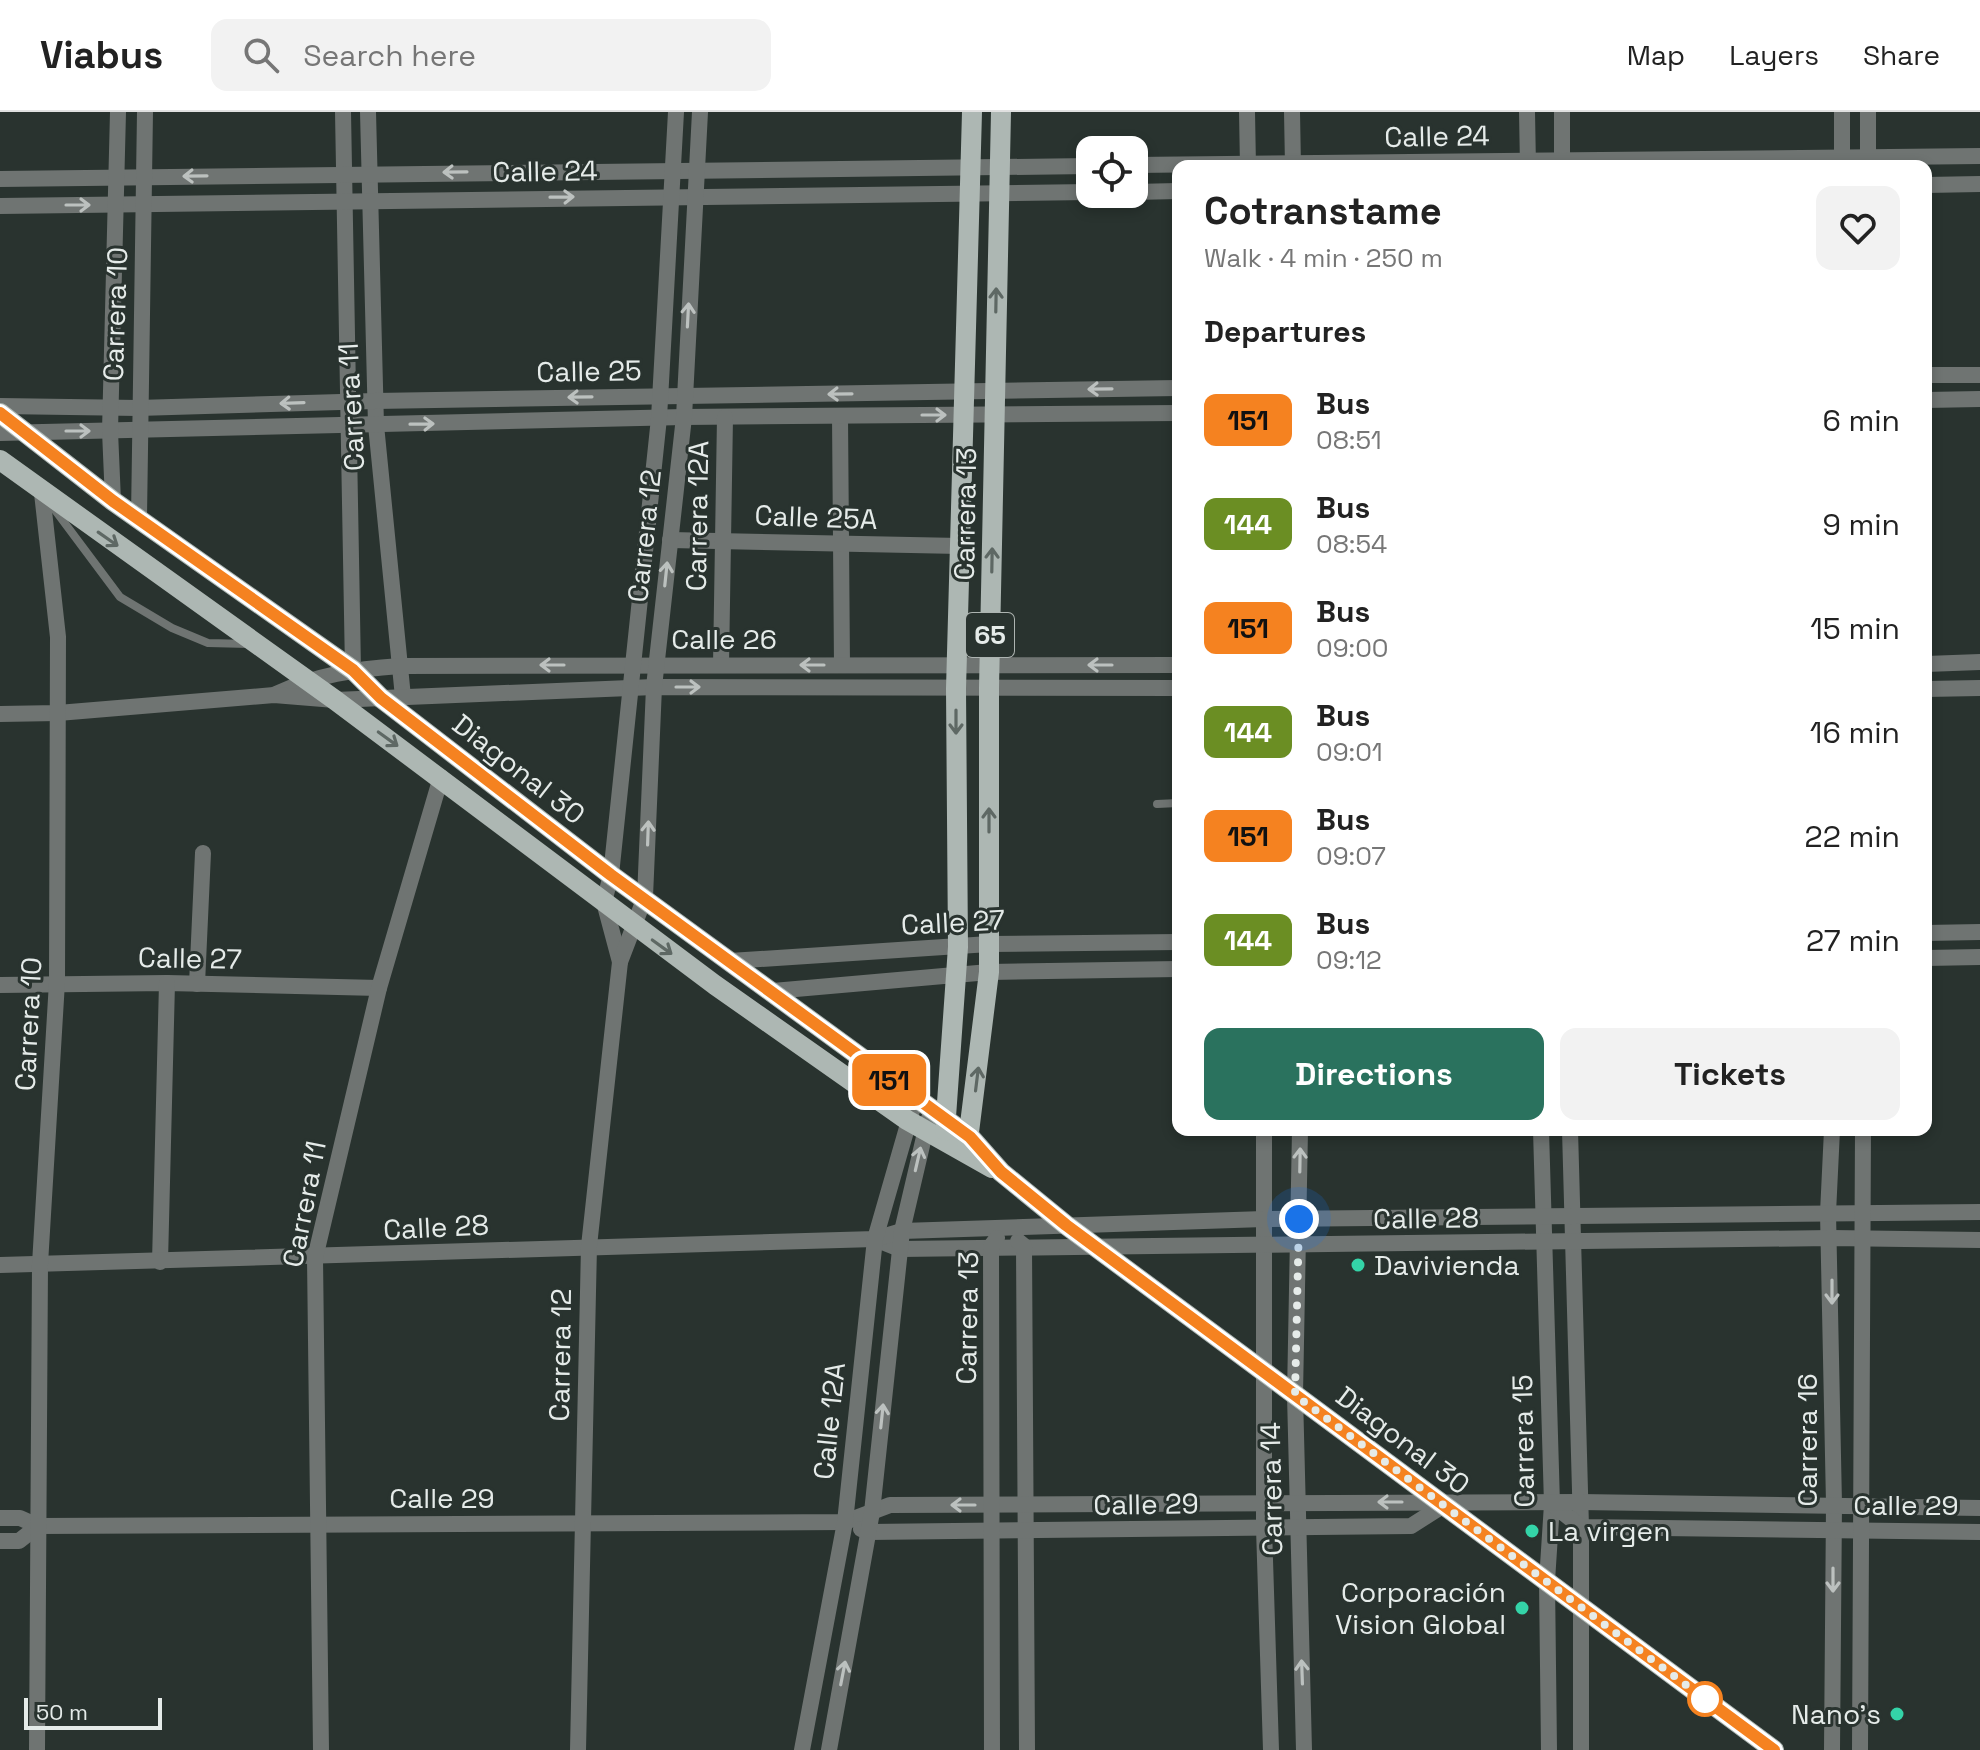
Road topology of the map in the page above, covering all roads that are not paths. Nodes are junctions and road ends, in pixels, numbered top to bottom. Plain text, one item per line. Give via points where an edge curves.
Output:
1 (118, 112) edge
2 (145, 112) edge
3 (343, 112) edge
4 (368, 112) edge
5 (676, 112) edge
6 (700, 112) edge
7 (972, 112) edge
8 (1001, 112) edge
9 (1247, 112) edge
10 (1292, 112) edge
11 (1527, 112) edge
12 (1562, 112) edge
13 (1842, 112) edge
14 (1868, 112) edge
15 (1980, 156) edge
16 (1248, 160) edge
17 (1293, 160) edge
18 (1528, 160) edge
19 (1562, 160) edge
20 (1842, 160) edge
21 (1868, 160) edge
22 (1905, 160) edge
23 (1148, 165) edge
24 (1172, 165) edge
25 (1076, 166) edge
26 (971, 167) junction
27 (999, 167) junction
28 (673, 169) junction
29 (696, 169) junction
30 (342, 174) junction
31 (368, 174) junction
32 (115, 177) junction
33 (144, 177) junction
34 (0, 179) edge
35 (1980, 184) edge
36 (1932, 185) edge
37 (1172, 191) edge
38 (1076, 192) edge
39 (1148, 192) edge
40 (970, 193) junction
41 (997, 193) junction
42 (673, 196) junction
43 (694, 196) junction
44 (342, 199) junction
45 (368, 199) junction
46 (115, 205) junction
47 (144, 205) junction
48 (0, 206) edge
49 (1932, 375) edge
50 (1980, 375) edge
51 (1172, 388) edge
52 (996, 391) junction
53 (965, 393) junction
54 (685, 395) junction
55 (661, 396) junction
56 (1980, 399) edge
57 (1932, 400) edge
58 (351, 401) junction
59 (375, 401) junction
60 (0, 406) edge
61 (112, 408) junction
62 (138, 408) junction
63 (0, 413) edge
64 (1172, 413) edge
65 (965, 415) junction
66 (995, 415) junction
67 (840, 416) junction
68 (684, 417) junction
69 (725, 417) junction
70 (659, 418) junction
71 (376, 425) junction
72 (351, 426) junction
73 (25, 431) junction
74 (110, 431) junction
75 (138, 432) junction
76 (0, 433) edge
77 (0, 460) edge
78 (42, 493) junction
79 (113, 501) junction
80 (139, 517) junction
81 (670, 540) junction
82 (723, 540) junction
83 (841, 545) junction
84 (960, 546) junction
85 (258, 644) junction
86 (1980, 662) edge
87 (631, 664) junction
88 (1932, 664) edge
89 (656, 665) junction
90 (721, 665) junction
91 (842, 665) junction
92 (956, 665) junction
93 (989, 665) junction
94 (1172, 665) edge
95 (400, 666) junction
96 (353, 670) junction
97 (308, 679) junction
98 (654, 687) junction
99 (630, 688) junction
100 (989, 688) junction
101 (1172, 688) edge
102 (1980, 688) edge
103 (956, 689) junction
104 (1932, 689) edge
105 (274, 695) junction
106 (403, 697) junction
107 (381, 698) junction
108 (335, 700) junction
109 (58, 713) junction
110 (0, 714) edge
111 (441, 777) junction
112 (1172, 803) edge
113 (1157, 804) dead end
114 (203, 853) dead end
115 (611, 875) junction
116 (645, 897) junction
117 (604, 902) junction
118 (635, 927) junction
119 (1980, 932) edge
120 (1932, 933) edge
121 (1172, 942) edge
122 (989, 944) junction
123 (958, 947) junction
124 (1980, 957) edge
125 (1932, 958) edge
126 (730, 961) junction
127 (620, 962) junction
128 (1172, 969) edge
129 (989, 972) junction
130 (955, 976) junction
131 (57, 982) junction
132 (167, 983) junction
133 (197, 984) junction
134 (0, 985) edge
135 (379, 988) junction
136 (773, 991) junction
137 (928, 1121) junction
138 (1264, 1136) edge
139 (1300, 1136) edge
140 (1541, 1136) edge
141 (1570, 1136) edge
142 (1832, 1136) edge
143 (1863, 1136) edge
144 (967, 1147) junction
145 (1980, 1212) edge
146 (1828, 1213) junction
147 (1862, 1213) junction
148 (1571, 1215) junction
149 (1541, 1218) junction
150 (1264, 1219) junction
151 (1299, 1219) junction
152 (1066, 1225) junction
153 (1005, 1227) junction
154 (902, 1231) junction
155 (1831, 1238) junction
156 (875, 1239) junction
157 (1862, 1239) junction
158 (1980, 1240) edge
159 (1543, 1242) junction
160 (1574, 1242) junction
161 (1093, 1245) junction
162 (589, 1246) junction
163 (991, 1246) junction
164 (1024, 1246) junction
165 (1297, 1246) junction
166 (1264, 1247) junction
167 (900, 1249) junction
168 (315, 1258) junction
169 (160, 1262) junction
170 (40, 1264) junction
171 (0, 1265) edge
172 (1264, 1374) junction
173 (1295, 1395) junction
174 (1580, 1502) junction
175 (1298, 1503) junction
176 (994, 1504) junction
177 (1265, 1504) junction
178 (1552, 1504) junction
179 (1834, 1504) junction
180 (1024, 1505) junction
181 (1444, 1505) junction
182 (1861, 1505) junction
183 (1976, 1508) edge
184 (872, 1512) junction
185 (0, 1518) edge
186 (845, 1522) junction
187 (583, 1523) junction
188 (317, 1525) junction
189 (38, 1526) junction
190 (1581, 1527) junction
191 (1264, 1528) junction
192 (1298, 1528) junction
193 (994, 1531) junction
194 (1025, 1531) junction
195 (1833, 1531) junction
196 (869, 1532) junction
197 (1861, 1532) junction
198 (1976, 1532) edge
199 (0, 1541) edge
200 (1547, 1581) junction
201 (1580, 1606) junction
202 (37, 1750) edge
203 (321, 1750) edge
204 (578, 1750) edge
205 (802, 1750) edge
206 (829, 1750) edge
207 (992, 1750) edge
208 (1027, 1750) edge
209 (1271, 1750) edge
210 (1304, 1750) edge
211 (1549, 1750) edge
212 (1581, 1750) edge
213 (1774, 1750) edge
214 (1832, 1750) edge
215 (1860, 1750) edge

1 - 32 street, Carrera 10
2 - 33 street, Carrera 10
3 - 30 street, Carrera 11
4 - 31 street, Carrera 11
5 - 28 street, Carrera 12
6 - 29 street, Carrera 12
7 - 26 main road, Carrera 13 / 65
8 - 27 main road, Carrera 13 / 65
9 - 16 street
10 - 17 street
11 - 18 street
12 - 19 street
13 - 20 street
14 - 21 street
15 - 22 street, Calle 24
23 - 24 street, Calle 24
25 - 27 street, Calle 24
26 - 27 street, Calle 24
26 - 29 street, Calle 24
26 - 40 main road, Carrera 13 / 65
27 - 41 main road, Carrera 13 / 65
28 - 29 street, Calle 24
28 -> 31 street, Calle 24
28 - 42 street, Carrera 12
29 - 43 street, Carrera 12
30 - 31 street, Calle 24
30 -> 33 street, Calle 24
30 - 44 street, Carrera 11
31 - 45 street, Carrera 11
32 - 33 street, Calle 24
32 - 34 street, Calle 24
32 - 46 street, Carrera 10
33 - 47 street, Carrera 10
35 - 36 street
37 - 39 street
38 - 41 street, Calle 24
40 - 41 street, Calle 24
40 - 43 street, Calle 24
40 - 53 main road, Carrera 13 / 65
52 -> 41 main road, Carrera 13 / 65
42 - 43 street, Calle 24
45 -> 42 street, Calle 24
42 - 55 street, Carrera 12
54 -> 43 street, Carrera 12
44 - 45 street, Calle 24
44 - 47 street, Calle 24
44 - 58 street, Carrera 11
45 - 59 street, Carrera 11
46 - 47 street, Calle 24
48 -> 46 street, Calle 24
46 - 61 street, Carrera 10
47 - 62 street, Carrera 10
49 - 50 street
51 -> 52 street, Calle 25
52 - 53 street, Calle 25
52 - 66 main road, Carrera 13 / 65
53 -> 54 street, Calle 25
53 - 65 main road, Carrera 13 / 65
54 - 55 street, Calle 25
54 - 68 street, Carrera 12
55 -> 59 street, Calle 25
55 - 70 street, Carrera 12
56 - 57 street
58 - 59 street, Calle 25
58 -> 62 street, Calle 25
58 - 72 street, Carrera 11
59 - 71 street, Carrera 11
60 - 61 street, Calle 25
61 - 62 street, Calle 25
61 - 74 street, Carrera 10
62 - 75 street, Carrera 10
63 - 73 main road, Diagonal 30
64 - 66 street, Calle 25
65 - 66 street, Calle 25
67 -> 65 street, Calle 25
65 - 84 main road, Carrera 13 / 65
93 -> 66 main road, Carrera 13 / 65
67 - 69 street, Calle 25
67 - 83 street
68 - 69 street, Calle 25
68 - 70 street, Calle 25
68 - 81 street, Carrera 12
69 - 82 street, Carrera 12A
71 -> 70 street, Calle 25
70 - 87 street, Carrera 12
71 - 72 street, Calle 25
71 - 95 street, Carrera 11
72 - 75 street, Calle 25
72 - 96 street, Carrera 11
73 -> 74 street, Calle 25
73 - 76 street, Calle 25
73 - 79 main road, Diagonal 30
74 - 75 street, Calle 25
74 - 79 street, Carrera 10
75 - 80 street, Carrera 10
77 - 78 main road, Diagonal 30
78 -> 85 main road, Diagonal 30
78 - 85 lane via 120,597 208,643
78 - 109 street, Carrera 10 via 58,637
79 - 80 main road, Diagonal 30
80 - 96 main road, Diagonal 30
81 - 82 street, Calle 25A
89 -> 81 street, Carrera 12
82 - 83 street, Calle 25A
82 - 90 street, Carrera 12A
83 - 84 street, Calle 25A
83 - 91 street
84 - 92 main road, Carrera 13 / 65
85 - 97 main road, Diagonal 30
86 - 88 street
87 - 89 street, Calle 26
87 -> 95 street, Calle 26
87 - 99 street, Carrera 12
89 - 90 street, Calle 26
89 - 98 street, Carrera 12
91 -> 90 street, Calle 26
91 - 92 street, Calle 26
92 - 93 street, Calle 26
92 - 103 main road, Carrera 13 / 65
94 -> 93 street, Calle 26
93 - 100 main road, Carrera 13 / 65
95 - 96 street, Calle 26
95 - 106 street, Carrera 11
96 - 97 street, Calle 26
96 - 107 main road, Diagonal 30
97 - 105 street, Calle 26
97 - 108 main road, Diagonal 30
98 - 99 street, Calle 26
98 -> 103 street, Calle 26
116 -> 98 street, Carrera 12
99 - 106 street, Calle 26
99 - 115 street, Carrera 12
100 - 101 street, Calle 26
100 - 103 street, Calle 26
122 -> 100 main road, Carrera 13 / 65
102 - 104 street
103 -> 123 main road, Carrera 13 / 65
105 - 108 street, Calle 26
105 - 109 street, Calle 26
106 - 107 street, Calle 26
107 - 108 street, Calle 26
107 - 115 main road, Diagonal 30
108 -> 111 main road, Diagonal 30
109 - 110 street, Calle 26
109 - 131 street, Carrera 10
111 - 117 main road, Diagonal 30
111 - 135 street, Carrera 11
112 - 113 lane
114 - 133 street
115 - 116 main road, Diagonal 30
115 - 117 street, Carrera 12
116 - 118 street, Carrera 12
116 - 126 main road, Diagonal 30
117 - 118 main road, Diagonal 30
117 - 127 street, Carrera 12
118 - 127 street, Carrera 12
118 -> 137 main road, Diagonal 30
119 - 120 street
121 - 122 street, Calle 27
122 - 123 street, Calle 27
122 - 129 main road, Carrera 13 / 65
123 - 126 street, Calle 27
123 - 130 main road, Carrera 13 / 65
124 - 125 street
126 - 136 main road, Diagonal 30
127 - 162 street, Carrera 12
128 - 129 street, Calle 27
129 - 130 street, Calle 27
144 -> 129 main road, Carrera 13 / 65
130 - 136 street, Calle 27
130 - 137 main road, Carrera 13 / 65
131 - 132 street, Calle 27
131 - 134 street, Calle 27
131 - 170 street, Carrera 10
132 - 133 street, Calle 27
132 - 169 street
133 - 135 street, Calle 27
135 - 168 street, Carrera 11
136 - 137 main road, Diagonal 30
137 - 144 main road, Diagonal 30
154 -> 137 street, Calle 12A
137 - 156 street, Calle 12A
138 - 150 street, Carrera 14
151 -> 139 street, Carrera 14
140 - 149 street, Carrera 15
141 - 148 street, Carrera 15
142 - 146 street, Carrera 16
143 - 147 street, Carrera 16
144 - 152 main road, Diagonal 30
145 - 147 street, Calle 28
146 - 147 street, Calle 28
146 - 148 street, Calle 28
146 - 155 street, Carrera 16
147 - 157 street, Carrera 16
148 - 149 street, Calle 28
148 - 160 street, Carrera 15
149 - 151 street, Calle 28
149 - 159 street, Carrera 15
150 - 151 street, Calle 28
150 - 152 street, Calle 28
150 - 166 street, Carrera 14
151 - 165 street, Carrera 14
152 - 153 street, Calle 28
152 - 161 main road, Diagonal 30
153 - 154 street, Calle 28
153 - 163 street, Carrera 13
153 - 164 street, Carrera 13
154 - 156 street, Calle 28
154 - 167 street, Calle 12A
155 - 157 street, Calle 28
155 - 160 street, Calle 28
155 -> 179 street, Carrera 16
156 - 162 street, Calle 28
156 - 167 street, Calle 28
156 - 186 street, Calle 12A
157 - 158 street, Calle 28
157 - 182 street, Carrera 16
159 - 160 street, Calle 28
159 - 165 street, Calle 28
159 - 178 street, Carrera 15
160 - 174 street, Carrera 15
161 - 164 street, Calle 28
161 - 166 street, Calle 28
161 - 172 main road, Diagonal 30
162 - 168 street, Calle 28
162 - 187 street, Carrera 12
163 - 164 street, Calle 28
163 - 167 street, Calle 28
163 - 176 street, Carrera 13
164 - 180 street, Carrera 13
165 - 166 street, Calle 28
165 - 173 street, Carrera 14
166 - 172 street, Carrera 14
184 -> 167 street, Calle 12A
168 - 169 street, Calle 28
168 - 188 street, Carrera 11
169 - 170 street, Calle 28
170 - 171 street, Calle 28
170 - 189 street, Carrera 10
172 - 173 main road, Diagonal 30
172 - 177 street, Carrera 14
173 - 175 street, Carrera 14
173 - 181 main road, Diagonal 30
174 - 178 street, Calle 29
174 - 179 street, Calle 29
174 - 190 street, Carrera 15
175 - 177 street, Calle 29
181 -> 175 street, Calle 29
175 - 192 street, Carrera 14
176 - 180 street, Calle 29
176 -> 184 street, Calle 29 via 890,1505
176 - 193 street, Carrera 13
177 - 180 street, Calle 29
177 - 191 street, Carrera 14
178 - 181 street, Calle 29
178 - 190 street
178 - 200 street, Carrera 15
179 - 182 street, Calle 29
179 - 195 street, Carrera 16
180 - 194 street, Carrera 13
181 - 192 street, Calle 29 via 1411,1526
181 - 200 main road, Diagonal 30
182 - 183 street, Calle 29
182 - 197 street, Carrera 16
183 - 198 street
184 - 186 street, Calle 29
184 - 196 street, Calle 12A
185 - 189 street, Calle 29 via 20,1518
186 - 187 street, Calle 29
186 - 196 street, Calle 29
186 - 205 street, Calle 12A
187 - 188 street, Calle 29
187 - 204 street, Carrera 12
188 - 189 street, Calle 29
188 - 203 street, Carrera 11
189 - 199 street, Calle 29 via 19,1541
189 - 202 street, Carrera 10
190 - 195 street, Calle 29
190 - 201 street, Carrera 15
191 - 192 street, Calle 29
191 - 194 street, Calle 29
191 - 209 street, Carrera 14
210 -> 192 street, Carrera 14
193 - 194 street, Calle 29
193 - 196 street, Calle 29
193 - 207 street, Carrera 13
194 - 208 street, Carrera 13
195 - 197 street, Calle 29
195 -> 214 street, Carrera 16
206 -> 196 street, Calle 12A
197 - 198 street, Calle 29
197 - 215 street, Carrera 16
200 - 201 main road, Diagonal 30
200 - 211 street, Carrera 15
201 - 212 street, Carrera 15
201 - 213 main road, Diagonal 30

